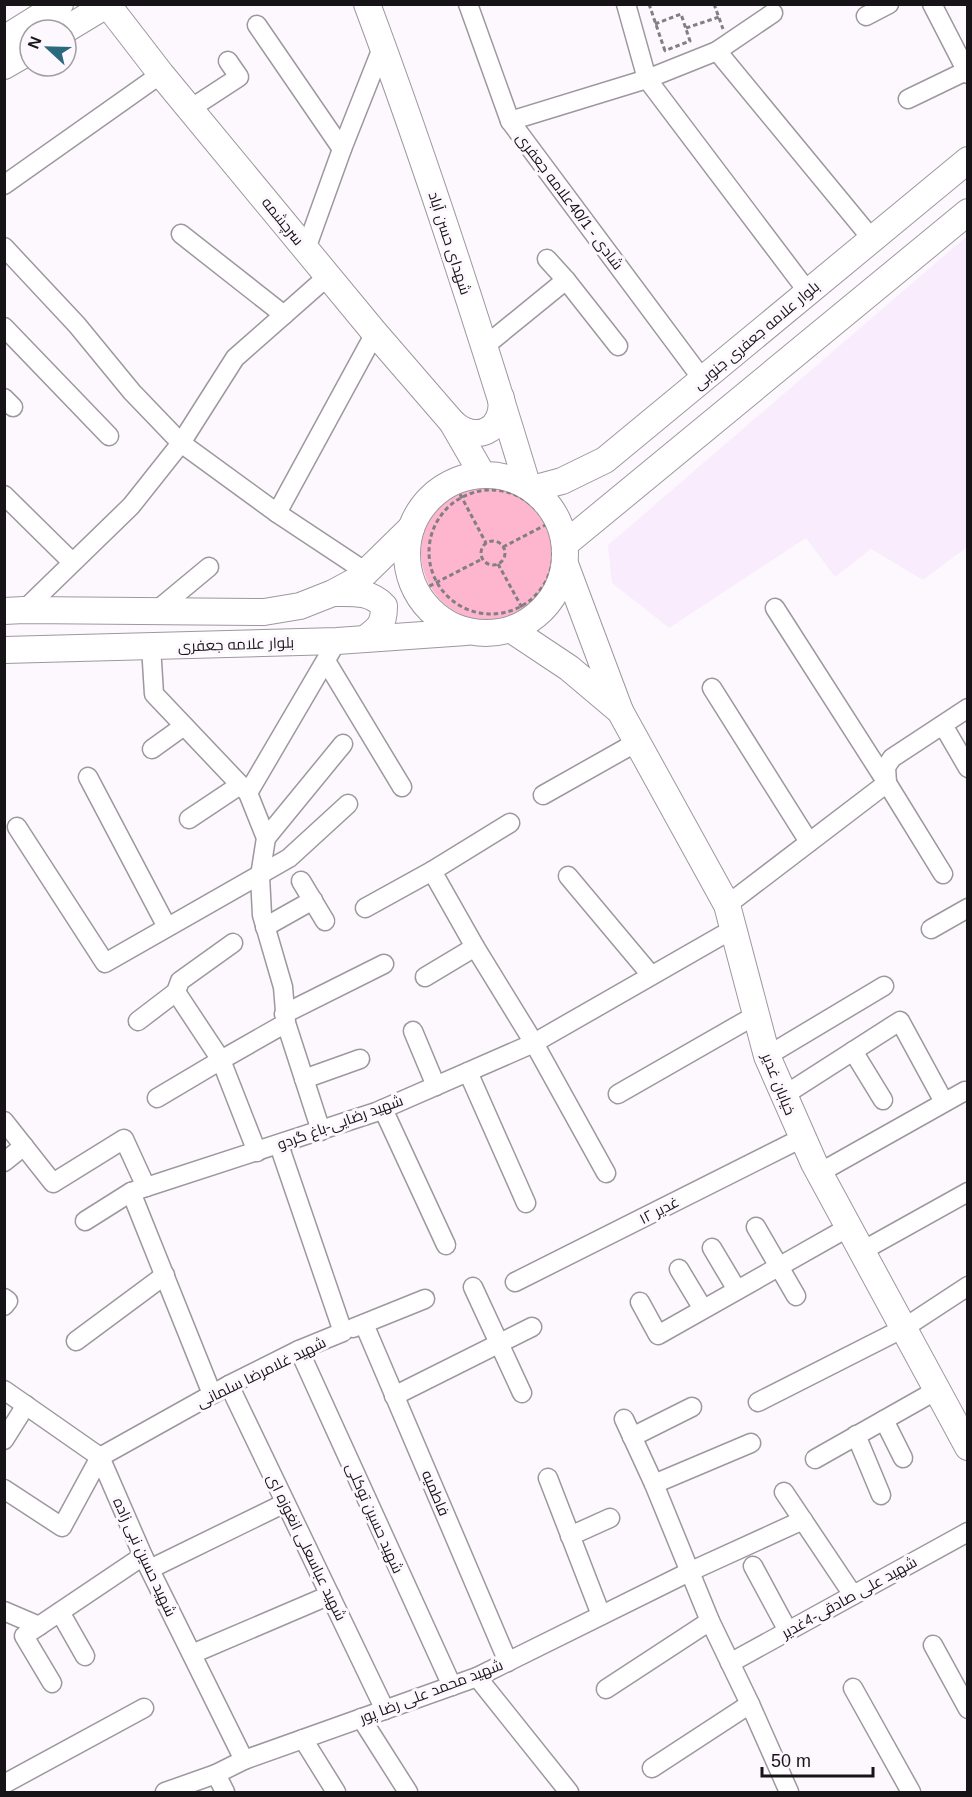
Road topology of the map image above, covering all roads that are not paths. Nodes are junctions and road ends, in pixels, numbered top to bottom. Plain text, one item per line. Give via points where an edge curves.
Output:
1 (468, 4) edge
2 (626, 4) edge
3 (889, 4) edge
4 (932, 4) edge
5 (108, 5) edge
6 (368, 5) edge
7 (46, 8) edge
8 (773, 13) dead end
9 (866, 16) dead end
10 (78, 22) edge
11 (257, 25) dead end
12 (4, 39) edge
13 (723, 46) junction
14 (382, 48) junction
15 (18, 58) edge
16 (228, 61) dead end
17 (4, 66) edge
18 (967, 73) edge
19 (161, 74) junction
20 (647, 80) junction
21 (908, 99) dead end
22 (190, 109) junction
23 (510, 121) junction
24 (342, 149) junction
25 (968, 160) edge
26 (4, 185) edge
27 (968, 212) edge
28 (182, 234) dead end
29 (872, 239) junction
30 (4, 247) edge
31 (306, 249) junction
32 (547, 259) dead end
33 (328, 276) junction
34 (566, 280) junction
35 (808, 292) junction
36 (284, 315) junction
37 (4, 327) edge
38 (375, 333) junction
39 (484, 346) junction
40 (618, 346) dead end
41 (703, 380) junction
42 (504, 407) junction
43 (726, 410) junction
44 (456, 429) junction
45 (109, 436) dead end
46 (181, 443) junction
47 (492, 475) junction
48 (530, 487) junction
49 (458, 489) junction
50 (4, 495) edge
51 (277, 513) junction
52 (411, 528) junction
53 (565, 554) junction
54 (72, 562) junction
55 (209, 567) dead end
56 (366, 572) junction
57 (333, 593) junction
58 (775, 608) dead end
59 (14, 610) edge
60 (156, 611) junction
61 (520, 619) junction
62 (468, 632) junction
63 (365, 639) junction
64 (151, 646) junction
65 (4, 650) edge
66 (331, 651) junction
67 (712, 687) dead end
68 (968, 708) edge
69 (620, 711) junction
70 (944, 724) junction
71 (184, 726) junction
72 (637, 742) junction
73 (343, 744) dead end
74 (152, 749) dead end
75 (968, 768) edge
76 (88, 777) dead end
77 (887, 783) junction
78 (402, 787) dead end
79 (244, 789) junction
80 (543, 795) dead end
81 (348, 804) dead end
82 (189, 819) dead end
83 (510, 823) dead end
84 (17, 827) dead end
85 (266, 838) junction
86 (809, 842) junction
87 (432, 871) junction
88 (943, 874) dead end
89 (260, 876) junction
90 (568, 876) dead end
91 (301, 881) dead end
92 (313, 900) junction
93 (365, 908) dead end
94 (968, 908) edge
95 (730, 917) junction
96 (325, 921) dead end
97 (167, 927) junction
98 (265, 927) junction
99 (931, 928) dead end
100 (233, 943) dead end
101 (475, 947) junction
102 (384, 964) dead end
103 (651, 975) junction
104 (424, 976) dead end
105 (884, 986) dead end
106 (176, 992) junction
107 (756, 1015) junction
108 (285, 1018) junction
109 (138, 1021) dead end
110 (413, 1031) dead end
111 (534, 1042) junction
112 (853, 1051) junction
113 (767, 1056) junction
114 (360, 1059) dead end
115 (221, 1060) junction
116 (468, 1072) junction
117 (304, 1079) junction
118 (436, 1086) junction
119 (965, 1091) dead end
120 (618, 1094) dead end
121 (783, 1096) junction
122 (157, 1098) dead end
123 (883, 1100) dead end
124 (944, 1102) junction
125 (383, 1109) junction
126 (4, 1122) edge
127 (321, 1131) junction
128 (802, 1138) junction
129 (279, 1145) junction
130 (24, 1146) junction
131 (257, 1152) junction
132 (4, 1162) edge
133 (606, 1173) dead end
134 (819, 1173) junction
135 (139, 1190) junction
136 (968, 1192) edge
137 (526, 1203) dead end
138 (85, 1221) dead end
139 (756, 1227) dead end
140 (849, 1227) junction
141 (446, 1245) dead end
142 (712, 1248) dead end
143 (862, 1251) junction
144 (778, 1266) junction
145 (679, 1269) dead end
146 (165, 1275) junction
147 (515, 1282) dead end
148 (968, 1286) edge
149 (473, 1287) dead end
150 (737, 1290) junction
151 (796, 1296) dead end
152 (4, 1298) edge
153 (425, 1299) dead end
154 (640, 1302) dead end
155 (4, 1306) edge
156 (703, 1309) junction
157 (364, 1324) junction
158 (532, 1327) dead end
159 (904, 1328) junction
160 (343, 1332) junction
161 (76, 1341) dead end
162 (498, 1344) junction
163 (299, 1350) junction
164 (229, 1385) junction
165 (4, 1390) edge
166 (937, 1390) junction
167 (522, 1393) dead end
168 (212, 1394) junction
169 (394, 1395) junction
170 (758, 1402) dead end
171 (26, 1405) junction
172 (692, 1407) dead end
173 (624, 1419) dead end
174 (884, 1420) junction
175 (856, 1435) junction
176 (632, 1437) junction
177 (4, 1440) edge
178 (751, 1443) dead end
179 (968, 1447) edge
180 (100, 1457) junction
181 (903, 1458) dead end
182 (815, 1459) dead end
183 (548, 1478) dead end
184 (654, 1484) junction
185 (4, 1489) edge
186 (784, 1492) dead end
187 (881, 1495) dead end
188 (285, 1503) junction
189 (610, 1518) dead end
190 (803, 1520) junction
191 (968, 1532) edge
192 (570, 1536) junction
193 (146, 1562) junction
194 (753, 1566) dead end
195 (689, 1572) junction
196 (330, 1594) junction
197 (854, 1595) junction
198 (4, 1611) edge
199 (60, 1612) junction
200 (601, 1615) junction
201 (710, 1621) junction
202 (32, 1631) junction
203 (788, 1631) junction
204 (933, 1645) dead end
205 (192, 1654) junction
206 (85, 1656) dead end
207 (508, 1662) junction
208 (730, 1663) junction
209 (477, 1677) junction
210 (52, 1683) dead end
211 (452, 1686) junction
212 (853, 1688) dead end
213 (606, 1689) dead end
214 (750, 1704) junction
215 (144, 1708) dead end
216 (968, 1709) edge
217 (385, 1710) junction
218 (361, 1718) junction
219 (303, 1739) junction
220 (244, 1760) junction
221 (652, 1768) dead end
222 (216, 1774) junction
223 (4, 1784) edge
224 (165, 1792) edge
225 (225, 1792) edge
226 (336, 1792) edge
227 (408, 1792) edge
228 (569, 1792) edge
229 (789, 1792) edge
230 (911, 1792) edge

1 - 23 street, شادی - 40/1علامه جعفری
2 - 20 street
3 - 9 street
4 - 18 street
5 - 10 main road
5 - 19 main road, سرچشمه
6 - 14 main road, شهدای حسن آباد
7 - 12 main road
8 - 13 street
11 - 24 street
13 - 20 street
13 - 29 street
14 - 24 street
14 - 39 main road, شهدای حسن آباد
15 - 17 main road
16 - 22 street via 239,77
18 - 21 street
19 - 22 main road, سرچشمه
19 - 26 street
20 - 23 street
20 - 35 street
22 - 31 main road, سرچشمه
23 - 41 street, شادی - 40/1علامه جعفری
24 - 31 street
25 - 29 main road, بلوار علامه جعفری جنوبی
27 - 43 main road
28 - 36 street
29 - 35 main road, بلوار علامه جعفری جنوبی
30 - 46 street
31 - 33 main road, سرچشمه
32 - 34 street
33 - 36 street
33 - 38 main road, سرچشمه
34 - 39 street
34 - 40 street
35 - 41 main road, بلوار علامه جعفری جنوبی
36 - 46 street via 235,358
37 - 45 street
38 - 44 main road, سرچشمه
38 - 51 street
39 - 42 main road, شهدای حسن آباد
41 - 43 main road
41 - 48 main road, بلوار علامه جعفری جنوبی via 605,460 562,481
42 - 44 main road via 495,425 487,431 478,434
42 - 47 main road
42 - 48 main road, شهدای حسن آباد
43 - 53 main road
44 - 47 main road
44 - 49 main road
46 - 51 street
46 - 54 street via 131,506
47 - 48 main road
47 - 49 main road
48 - 53 main road via 548,504
49 - 52 main road via 435,493 420,509
50 - 54 street
51 - 56 street
52 - 56 main road, بلوار علامه جعفری
52 - 62 main road via 406,561 426,587 438,618
53 - 61 main road via 556,592 537,615
53 - 69 main road
54 - 59 street
55 - 60 street
56 - 57 main road, بلوار علامه جعفری
57 - 60 main road, بلوار علامه جعفری via 300,606 264,612
57 - 63 main road via 362,593 384,606 380,627
58 - 77 street
59 - 60 main road, بلوار علامه جعفری
61 - 62 main road, بلوار علامه جعفری via 490,634
61 - 69 main road
62 - 63 main road, بلوار علامه جعفری
63 - 66 main road, بلوار علامه جعفری
64 - 65 main road, بلوار علامه جعفری
64 - 66 main road, بلوار علامه جعفری
64 - 71 street via 154,694
66 - 78 street
66 - 79 street
67 - 86 street
68 - 70 street
69 - 72 main road, خیابان غدیر
70 - 75 street
70 - 77 street via 891,758 886,767
71 - 74 street
71 - 79 street
72 - 80 street
72 - 95 main road, خیابان غدیر
73 - 85 street
76 - 97 street
77 - 86 street, شهید رضایی-باغ گردو
77 - 88 street
79 - 82 street
79 - 85 street
81 - 89 street via 289,858
83 - 87 street
84 - 97 street via 105,963
85 - 89 street
86 - 95 street, شهید رضایی-باغ گردو
87 - 93 street
87 - 101 street
89 - 97 street
89 - 98 street
90 - 103 street
91 - 92 street
92 - 96 street
92 - 98 street
94 - 99 street
95 - 103 street, شهید رضایی-باغ گردو
95 - 107 main road, خیابان غدیر
98 - 108 street via 283,987
100 - 106 street via 180,981
101 - 104 street
101 - 111 street
102 - 108 street
103 - 111 street, شهید رضایی-باغ گردو
105 - 113 street
106 - 109 street
106 - 115 street
107 - 113 main road, خیابان غدیر
107 - 120 street
108 - 115 street
108 - 117 street
110 - 118 street
111 - 116 street, شهید رضایی-باغ گردو
111 - 133 street
112 - 121 street
112 - 123 street
112 - 124 street via 900,1021
113 - 121 main road, خیابان غدیر
114 - 117 street
115 - 122 street
115 - 131 street
116 - 118 street, شهید رضایی-باغ گردو
116 - 137 street
117 - 127 street
118 - 125 street, شهید رضایی-باغ گردو
119 - 124 street
121 - 128 main road, خیابان غدیر
124 - 134 street
125 - 127 street, شهید رضایی-باغ گردو
125 - 141 street
126 - 130 street
127 - 129 street, شهید رضایی-باغ گردو
128 - 134 main road, خیابان غدیر
128 - 147 street, غدیر ۱۲
129 - 131 street, شهید رضایی-باغ گردو
129 - 160 street, شهید غلامرضا سلمانی
130 - 132 street
130 - 135 street via 52,1183 124,1139
131 - 135 street, شهید رضایی-باغ گردو
134 - 140 main road, خیابان غدیر
135 - 138 street, شهید رضایی-باغ گردو
135 - 146 street
136 - 143 street
139 - 144 street
140 - 143 main road, خیابان غدیر
140 - 144 street
142 - 150 street
143 - 159 main road, خیابان غدیر
144 - 150 street
144 - 151 street
145 - 156 street
146 - 161 street
146 - 168 street
148 - 159 street
149 - 162 street
150 - 156 street
152 - 155 street via 8,1301
153 - 157 street
154 - 156 street via 658,1335
157 - 160 street
157 - 169 street, فاطمیه
158 - 162 street
159 - 166 main road, خیابان غدیر
159 - 170 street
160 - 163 street, شهید غلامرضا سلمانی
162 - 167 street
162 - 169 street
163 - 164 street, شهید غلامرضا سلمانی
163 - 211 street, شهید حسین توکلی
164 - 168 street, شهید غلامرضا سلمانی
164 - 188 street, شهید عباسعلی انغوزه ای
165 - 171 street
166 - 174 street
166 - 179 main road, خیابان غدیر
168 - 180 street, شهید غلامرضا سلمانی
169 - 207 street, فاطمیه
171 - 177 street
171 - 180 street
172 - 176 street
173 - 176 street
174 - 175 street
174 - 181 street
175 - 182 street
175 - 187 street
176 - 184 street
178 - 184 street
180 - 185 street via 62,1527
180 - 193 street, شهید حسین نبی زاده
183 - 192 street
184 - 195 street
186 - 190 street
188 - 193 street
188 - 196 street, شهید عباسعلی انغوزه ای
189 - 192 street
190 - 195 street, شهید محمد علی رضا پور
190 - 197 street
191 - 197 street, شهید علی صادقی-4غدیر
192 - 200 street
193 - 199 street
193 - 205 street, شهید حسین نبی زاده
194 - 203 street
195 - 200 street, شهید محمد علی رضا پور
195 - 201 street
196 - 205 street
196 - 217 street, شهید عباسعلی انغوزه ای
197 - 203 street, شهید علی صادقی-4غدیر
198 - 202 street
199 - 202 street
199 - 206 street
200 - 207 street, شهید محمد علی رضا پور
201 - 208 street
201 - 213 street
202 - 210 street
203 - 208 street, شهید علی صادقی-4غدیر
204 - 216 street
205 - 220 street, شهید حسین نبی زاده
207 - 209 street, شهید محمد علی رضا پور
208 - 214 street
209 - 211 street, شهید محمد علی رضا پور
209 - 228 street
211 - 217 street, شهید محمد علی رضا پور
212 - 230 street
214 - 221 street
214 - 229 street
215 - 223 street
217 - 218 street, شهید محمد علی رضا پور
218 - 219 street, شهید محمد علی رضا پور
218 - 227 street
219 - 220 street, شهید محمد علی رضا پور
219 - 226 street
220 - 222 street, شهید محمد علی رضا پور
222 - 224 street, شهید محمد علی رضا پور
222 - 225 street

